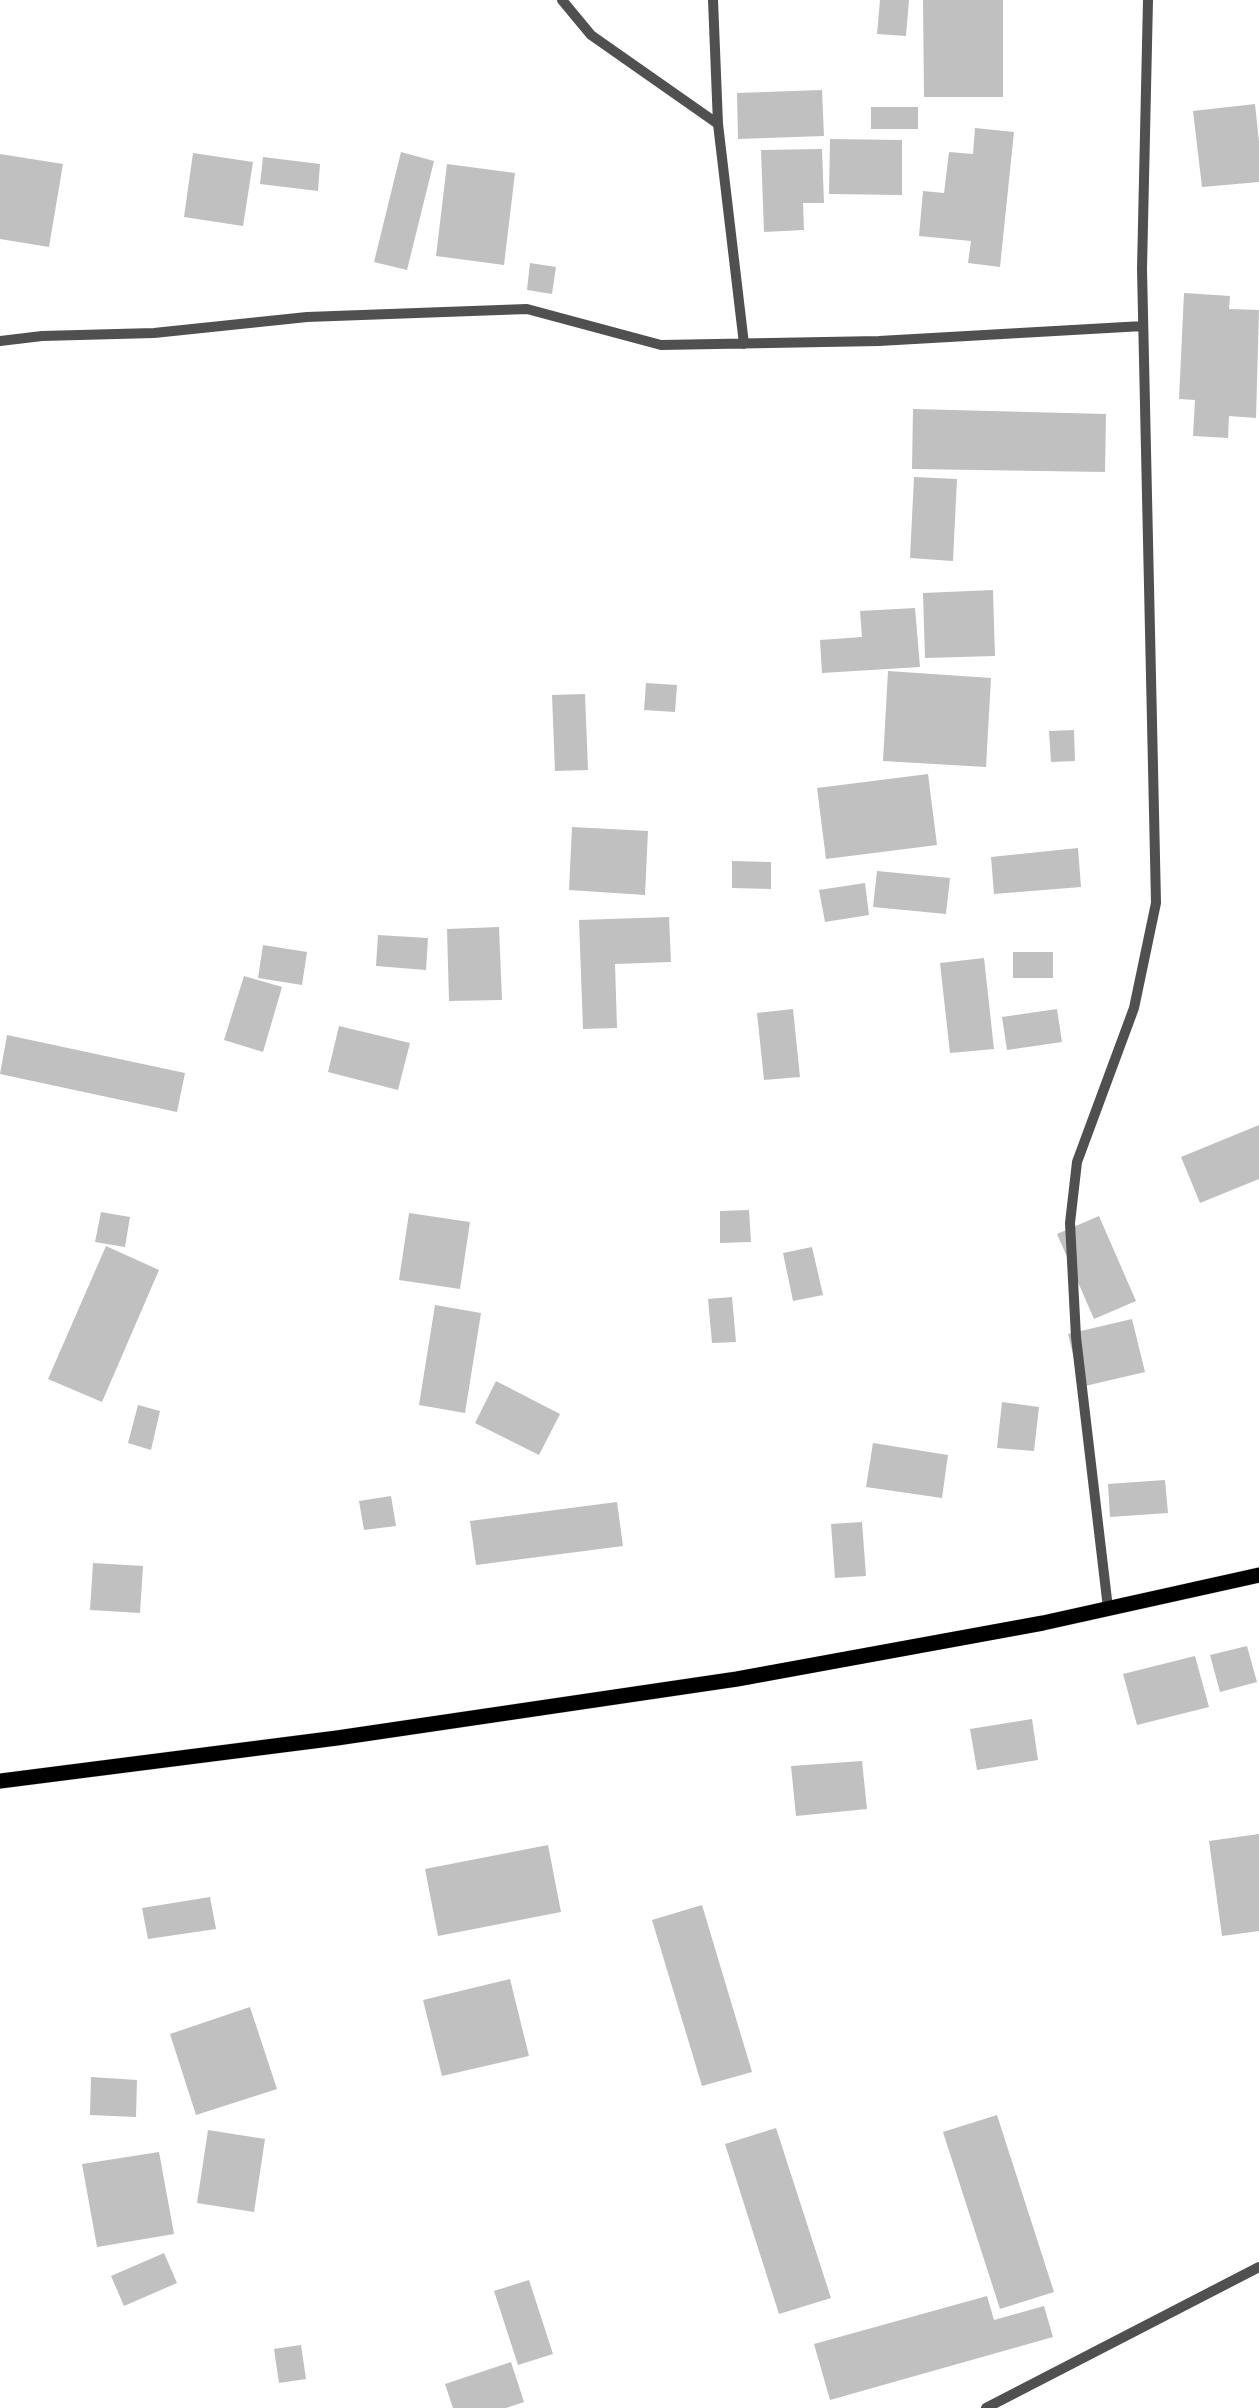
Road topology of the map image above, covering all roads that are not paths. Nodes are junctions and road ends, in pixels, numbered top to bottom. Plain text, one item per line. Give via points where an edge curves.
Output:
1 (562, 0) edge
2 (713, 0) edge
3 (1148, 0) edge
4 (718, 124) junction
5 (1143, 326) junction
6 (0, 341) edge
7 (744, 344) junction
8 (1259, 1575) edge
9 (1108, 1608) junction
10 (0, 1781) edge
11 (1259, 2267) edge
12 (986, 2408) edge

1 - 4 street via 591,34
2 - 4 street
3 - 5 street
4 - 7 street
5 - 7 street via 878,341
5 - 9 street via 1156,903 1134,1008 1077,1162 1070,1223 1076,1337
6 - 7 street via 42,336 154,332 307,318 527,308 661,345
8 - 9 highway
9 - 10 highway via 1043,1623 737,1679 337,1738
11 - 12 street

